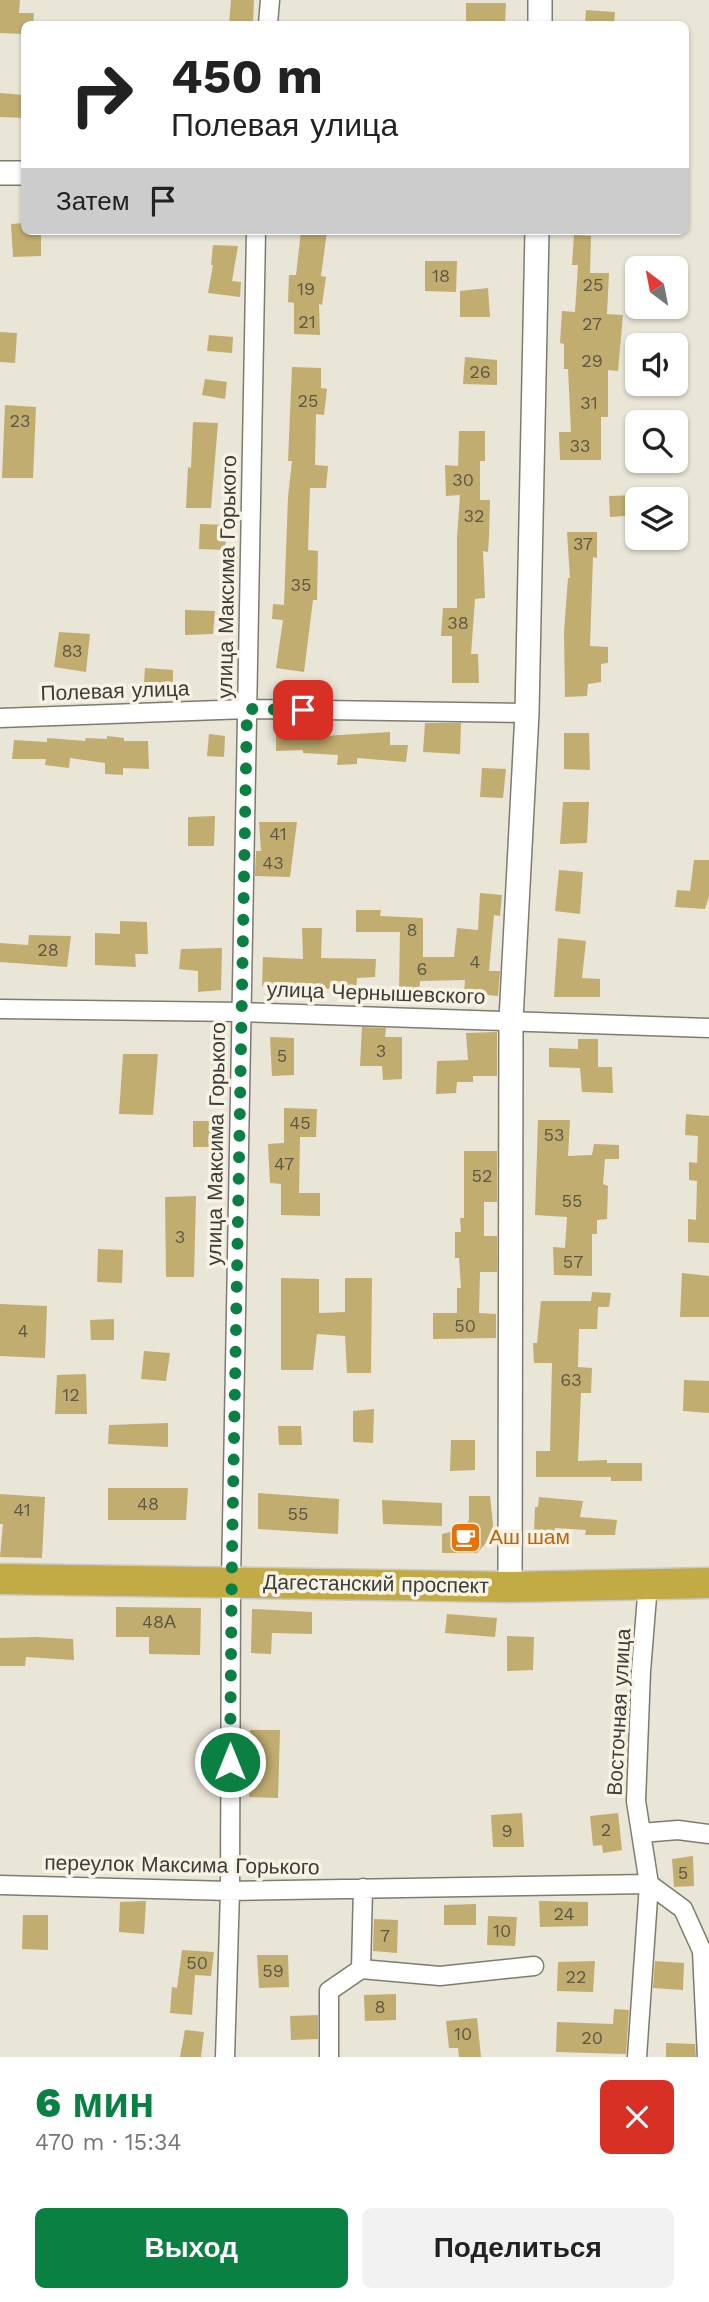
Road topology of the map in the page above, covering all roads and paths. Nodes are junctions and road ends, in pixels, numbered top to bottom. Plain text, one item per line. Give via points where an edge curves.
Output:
1 (270, 0) edge
2 (540, 0) edge
3 (268, 21) edge
4 (540, 21) edge
5 (0, 173) edge
6 (21, 173) edge
7 (256, 235) edge
8 (537, 235) edge
9 (247, 709) junction
10 (527, 713) junction
11 (0, 718) edge
12 (0, 1010) edge
13 (241, 1012) junction
14 (511, 1020) junction
15 (709, 1028) edge
16 (0, 1579) edge
17 (231, 1581) junction
18 (709, 1583) edge
19 (648, 1584) junction
20 (510, 1587) junction
21 (641, 1833) junction
22 (709, 1834) edge
23 (649, 1884) junction
24 (0, 1885) edge
25 (363, 1888) junction
26 (230, 1891) junction
27 (534, 1966) dead end
28 (361, 1969) junction
29 (225, 2057) edge
30 (329, 2057) edge
31 (637, 2057) edge
32 (707, 2057) edge

1 - 3 street
2 - 4 street
5 - 6 street
7 - 9 street, улица Максима Горького
8 - 10 street
9 - 10 street, Полевая улица
9 - 11 street, Полевая улица
9 - 13 street, улица Максима Горького
10 - 14 street
12 - 13 street, улица Чернышевского
13 - 14 street, улица Чернышевского
13 - 17 street, улица Максима Горького
14 - 15 street, улица Чернышевского
14 - 20 street
16 - 17 highway, Дагестанский проспект
17 - 20 highway, Дагестанский проспект
17 - 26 street, улица Максима Горького
18 - 19 highway, Дагестанский проспект
19 - 20 highway, Дагестанский проспект
19 - 21 street, Восточная улица via 636,1801
21 - 22 street via 678,1830
21 - 23 street, Восточная улица
23 - 25 street, переулок Максима Горького
23 - 31 street, Восточная улица
23 - 32 street via 682,1909 702,1951
24 - 26 street, переулок Максима Горького
25 - 26 street, переулок Максима Горького
25 - 28 street
26 - 29 street, улица Максима Горького
27 - 28 street via 440,1976
28 - 30 street via 328,1991

